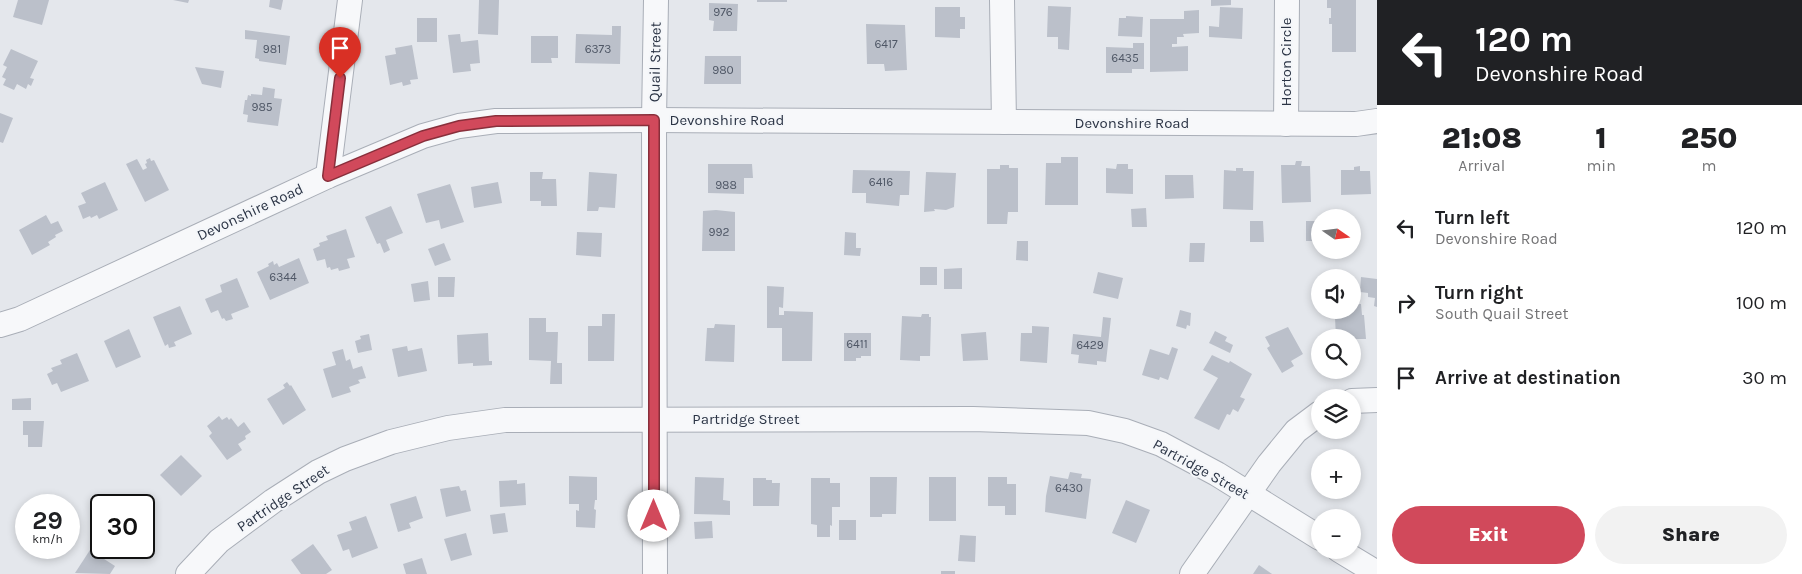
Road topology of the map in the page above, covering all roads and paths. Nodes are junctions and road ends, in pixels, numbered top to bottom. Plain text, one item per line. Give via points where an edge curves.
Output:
1 (350, 0) edge
2 (656, 0) edge
3 (1002, 0) edge
4 (1287, 0) edge
5 (654, 120) junction
6 (1377, 121) edge
7 (1004, 122) junction
8 (1286, 124) junction
9 (328, 176) junction
10 (0, 325) edge
11 (1377, 400) edge
12 (1361, 401) edge
13 (654, 419) junction
14 (1311, 420) edge
15 (1248, 494) junction
16 (1311, 532) edge
17 (1354, 559) edge
18 (1377, 573) edge
19 (188, 574) edge
20 (655, 574) edge
21 (1192, 574) edge

1 - 9 street
2 - 5 street, Quail Street
3 - 7 street
4 - 8 street, Horton Circle
5 - 7 street, Devonshire Road
5 - 9 street, Devonshire Road via 496,121 459,126 423,136
5 - 13 street, Quail Street
6 - 8 street, Devonshire Road
7 - 8 street, Devonshire Road
9 - 10 street, Devonshire Road via 20,319
11 - 12 street
13 - 15 street, Partridge Street via 974,418 1088,423 1125,431 1161,444
13 - 19 street, Partridge Street via 505,420 448,428 391,442 318,472 273,501 220,541
13 - 20 street, Quail Street
14 - 15 street via 1296,431
15 - 16 street, Partridge Street
15 - 21 street
17 - 18 street

